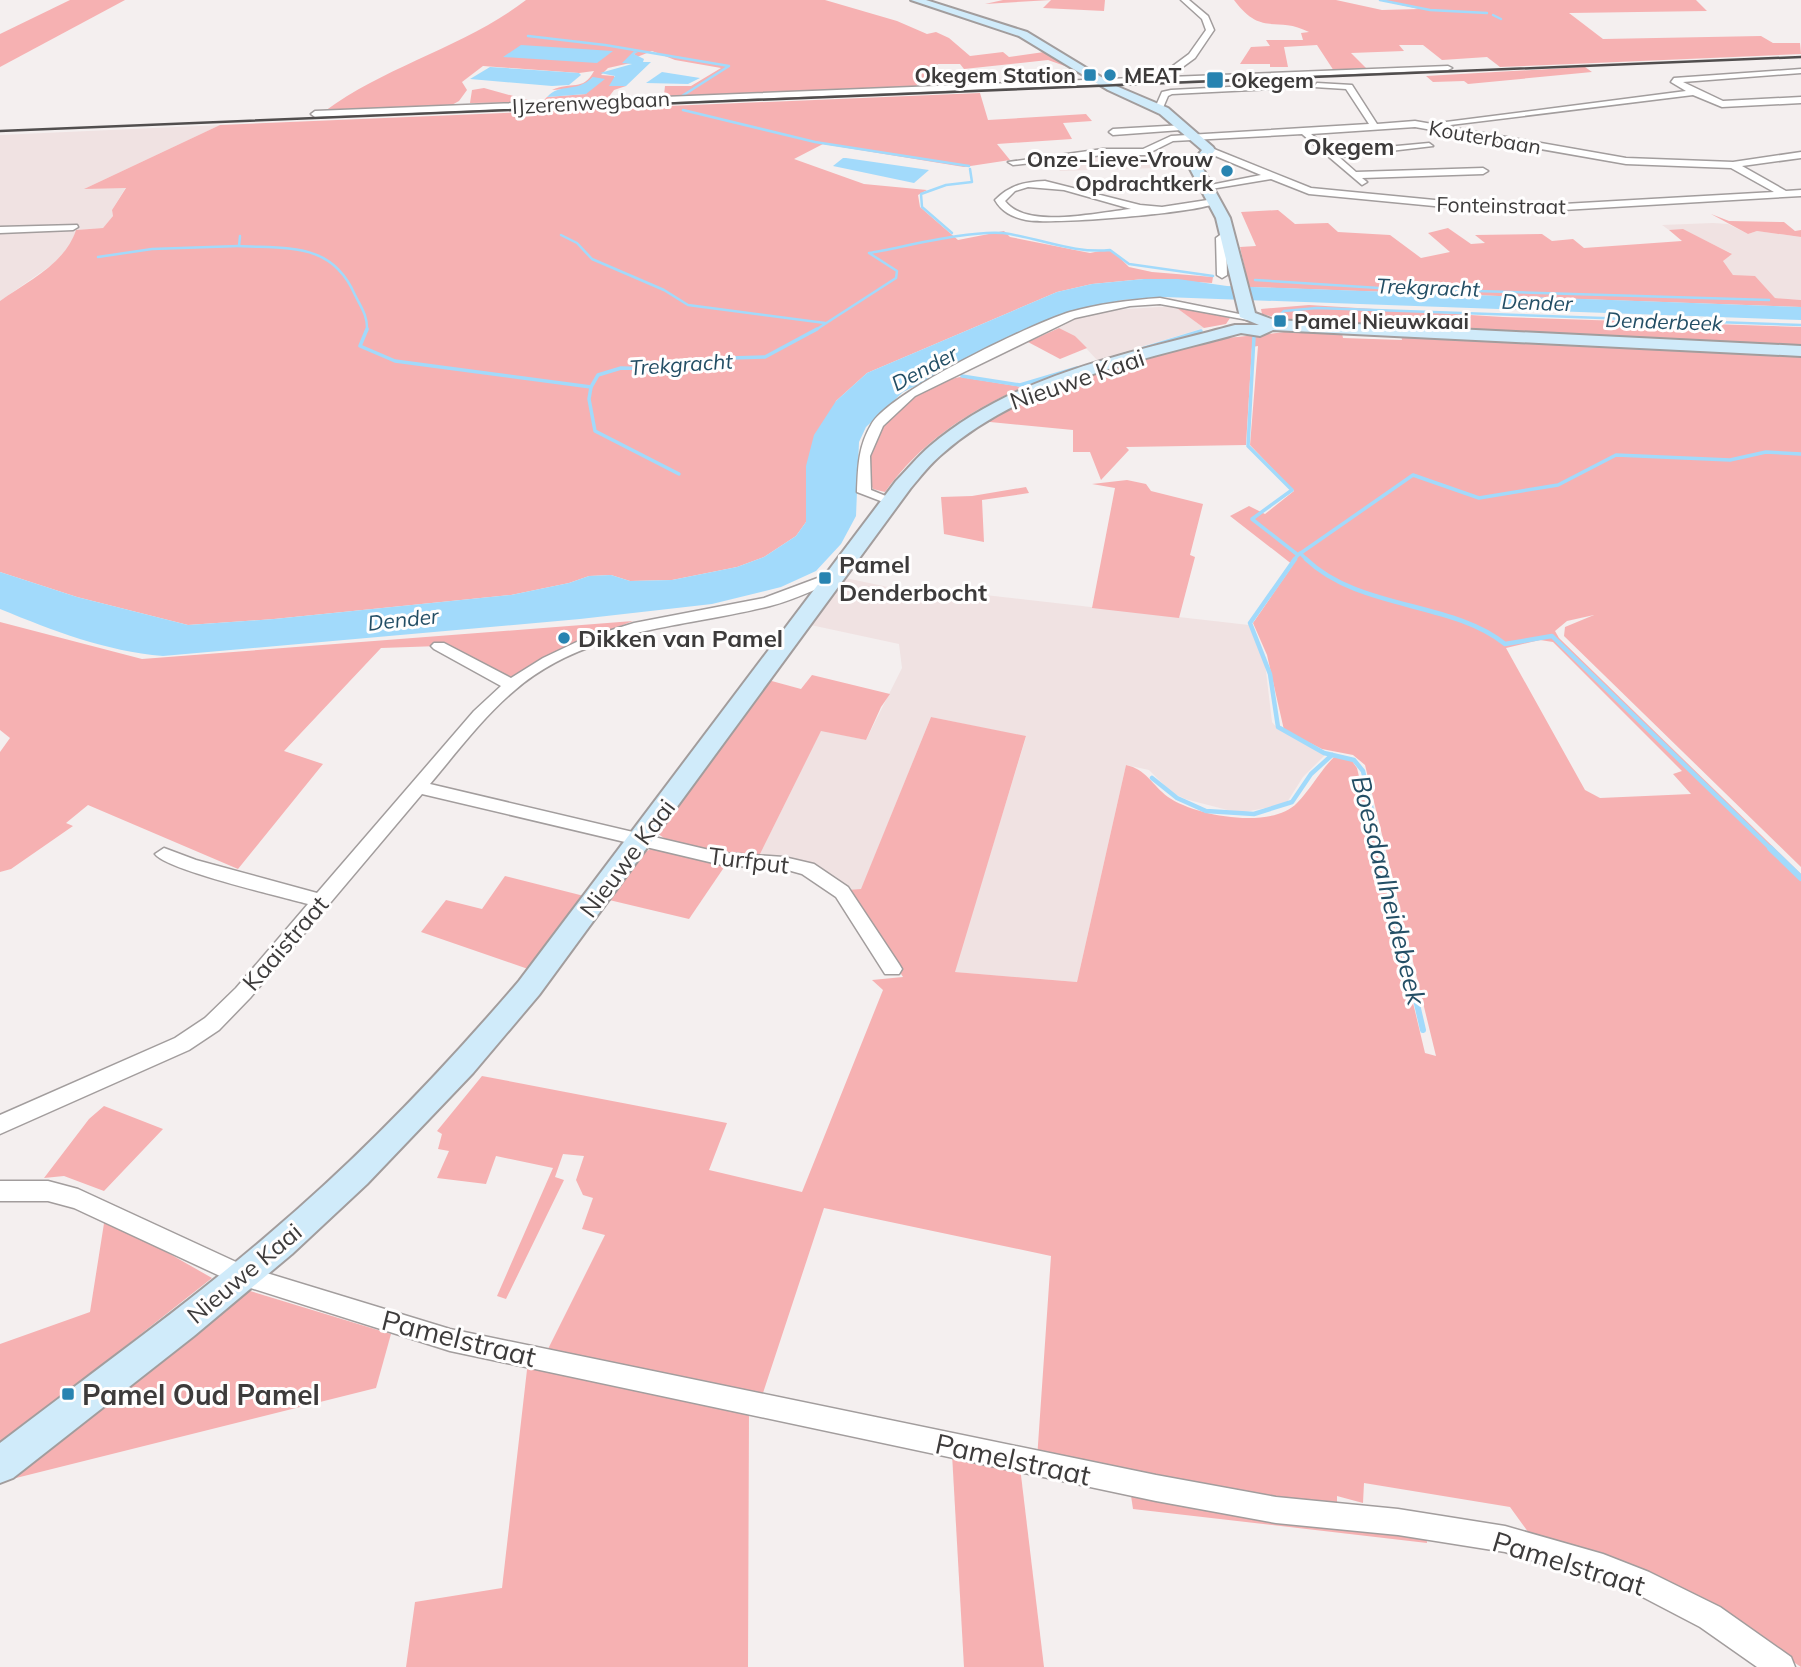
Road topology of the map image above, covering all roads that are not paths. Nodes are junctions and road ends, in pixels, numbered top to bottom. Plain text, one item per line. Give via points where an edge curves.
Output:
1 (916, 0) edge
2 (1185, 0) edge
3 (1448, 68) dead end
4 (1801, 71) edge
5 (1162, 78) junction
6 (1107, 84) junction
7 (1298, 85) dead end
8 (1311, 85) dead end
9 (1694, 92) junction
10 (986, 95) dead end
11 (1163, 100) junction
12 (1801, 100) edge
13 (315, 114) dead end
14 (1181, 127) junction
15 (1375, 127) junction
16 (1432, 127) junction
17 (1303, 131) junction
18 (1112, 132) dead end
19 (1192, 138) junction
20 (1429, 146) dead end
21 (1209, 150) junction
22 (1331, 155) junction
23 (1801, 155) edge
24 (1013, 162) dead end
25 (1733, 165) junction
26 (1482, 171) dead end
27 (1353, 174) junction
28 (1271, 176) junction
29 (1205, 187) junction
30 (1783, 193) junction
31 (1801, 193) edge
32 (1380, 199) junction
33 (1216, 205) junction
34 (1160, 209) junction
35 (73, 227) dead end
36 (0, 230) edge
37 (1227, 233) junction
38 (1222, 275) dead end
39 (1244, 317) junction
40 (1801, 351) edge
41 (891, 501) junction
42 (804, 594) junction
43 (439, 646) dead end
44 (511, 685) junction
45 (417, 787) junction
46 (642, 838) junction
47 (164, 853) dead end
48 (321, 901) junction
49 (892, 969) dead end
50 (0, 1125) edge
51 (0, 1191) edge
52 (237, 1274) junction
53 (0, 1465) edge
54 (1781, 1667) edge

1 - 6 main road via 1023,34
2 - 5 street via 1205,18 1210,30 1192,56
3 - 5 street
4 - 9 street via 1674,80
5 - 6 street
6 - 10 street
6 - 11 main road via 1130,98
6 - 13 street, IJzerenwegbaan via 866,89
7 - 11 street
8 - 15 street via 1349,87
9 - 12 street via 1722,104
9 - 16 street
11 - 14 main road
14 - 18 street
14 - 19 main road
15 - 16 street, Kouterbaan
15 - 17 street, Kouterbaan
16 - 25 street, Kouterbaan via 1620,161
17 - 19 street, Kouterbaan
17 - 22 street
19 - 21 main road
19 - 24 street, Kouterbaan via 1171,139 1145,152
20 - 22 street
21 - 28 street, Fonteinstraat
21 - 29 main road via 1195,167
22 - 27 street
23 - 25 street, Kouterbaan
25 - 30 street, Kouterbaan
26 - 27 street
27 - 32 street
28 - 29 street
28 - 32 street, Fonteinstraat via 1309,191
29 - 33 main road
30 - 31 street, Fonteinstraat
30 - 32 street, Fonteinstraat via 1517,209
33 - 34 street
33 - 37 main road
34 - 34 street via 1137,208 1047,185 1014,188 1000,200 1012,213 1039,220
35 - 36 street
37 - 38 street via 1222,238
37 - 39 main road
39 - 40 main road, Nieuwe Kaai via 1260,331 1270,325
39 - 41 main road, Nieuwe Kaai via 1006,402 941,442
39 - 41 street via 1160,301 1072,315 911,393 877,424 864,456 864,492
41 - 42 main road, Nieuwe Kaai via 839,574
42 - 44 street, Kaaistraat via 612,633 570,650
42 - 46 main road, Nieuwe Kaai
43 - 44 street
44 - 45 street, Kaaistraat
45 - 46 street, Turfput
45 - 48 street, Kaaistraat
46 - 49 street, Turfput via 722,859 808,869 842,892
46 - 52 main road, Nieuwe Kaai via 481,1047 343,1188
47 - 48 street via 191,865
48 - 50 street, Kaaistraat via 212,1024 182,1044
51 - 52 street, Pamelstraat via 48,1192 78,1199
52 - 53 main road, Nieuwe Kaai
52 - 54 street, Pamelstraat via 450,1340 888,1433 1276,1510 1409,1523 1505,1539 1640,1581 1710,1617

